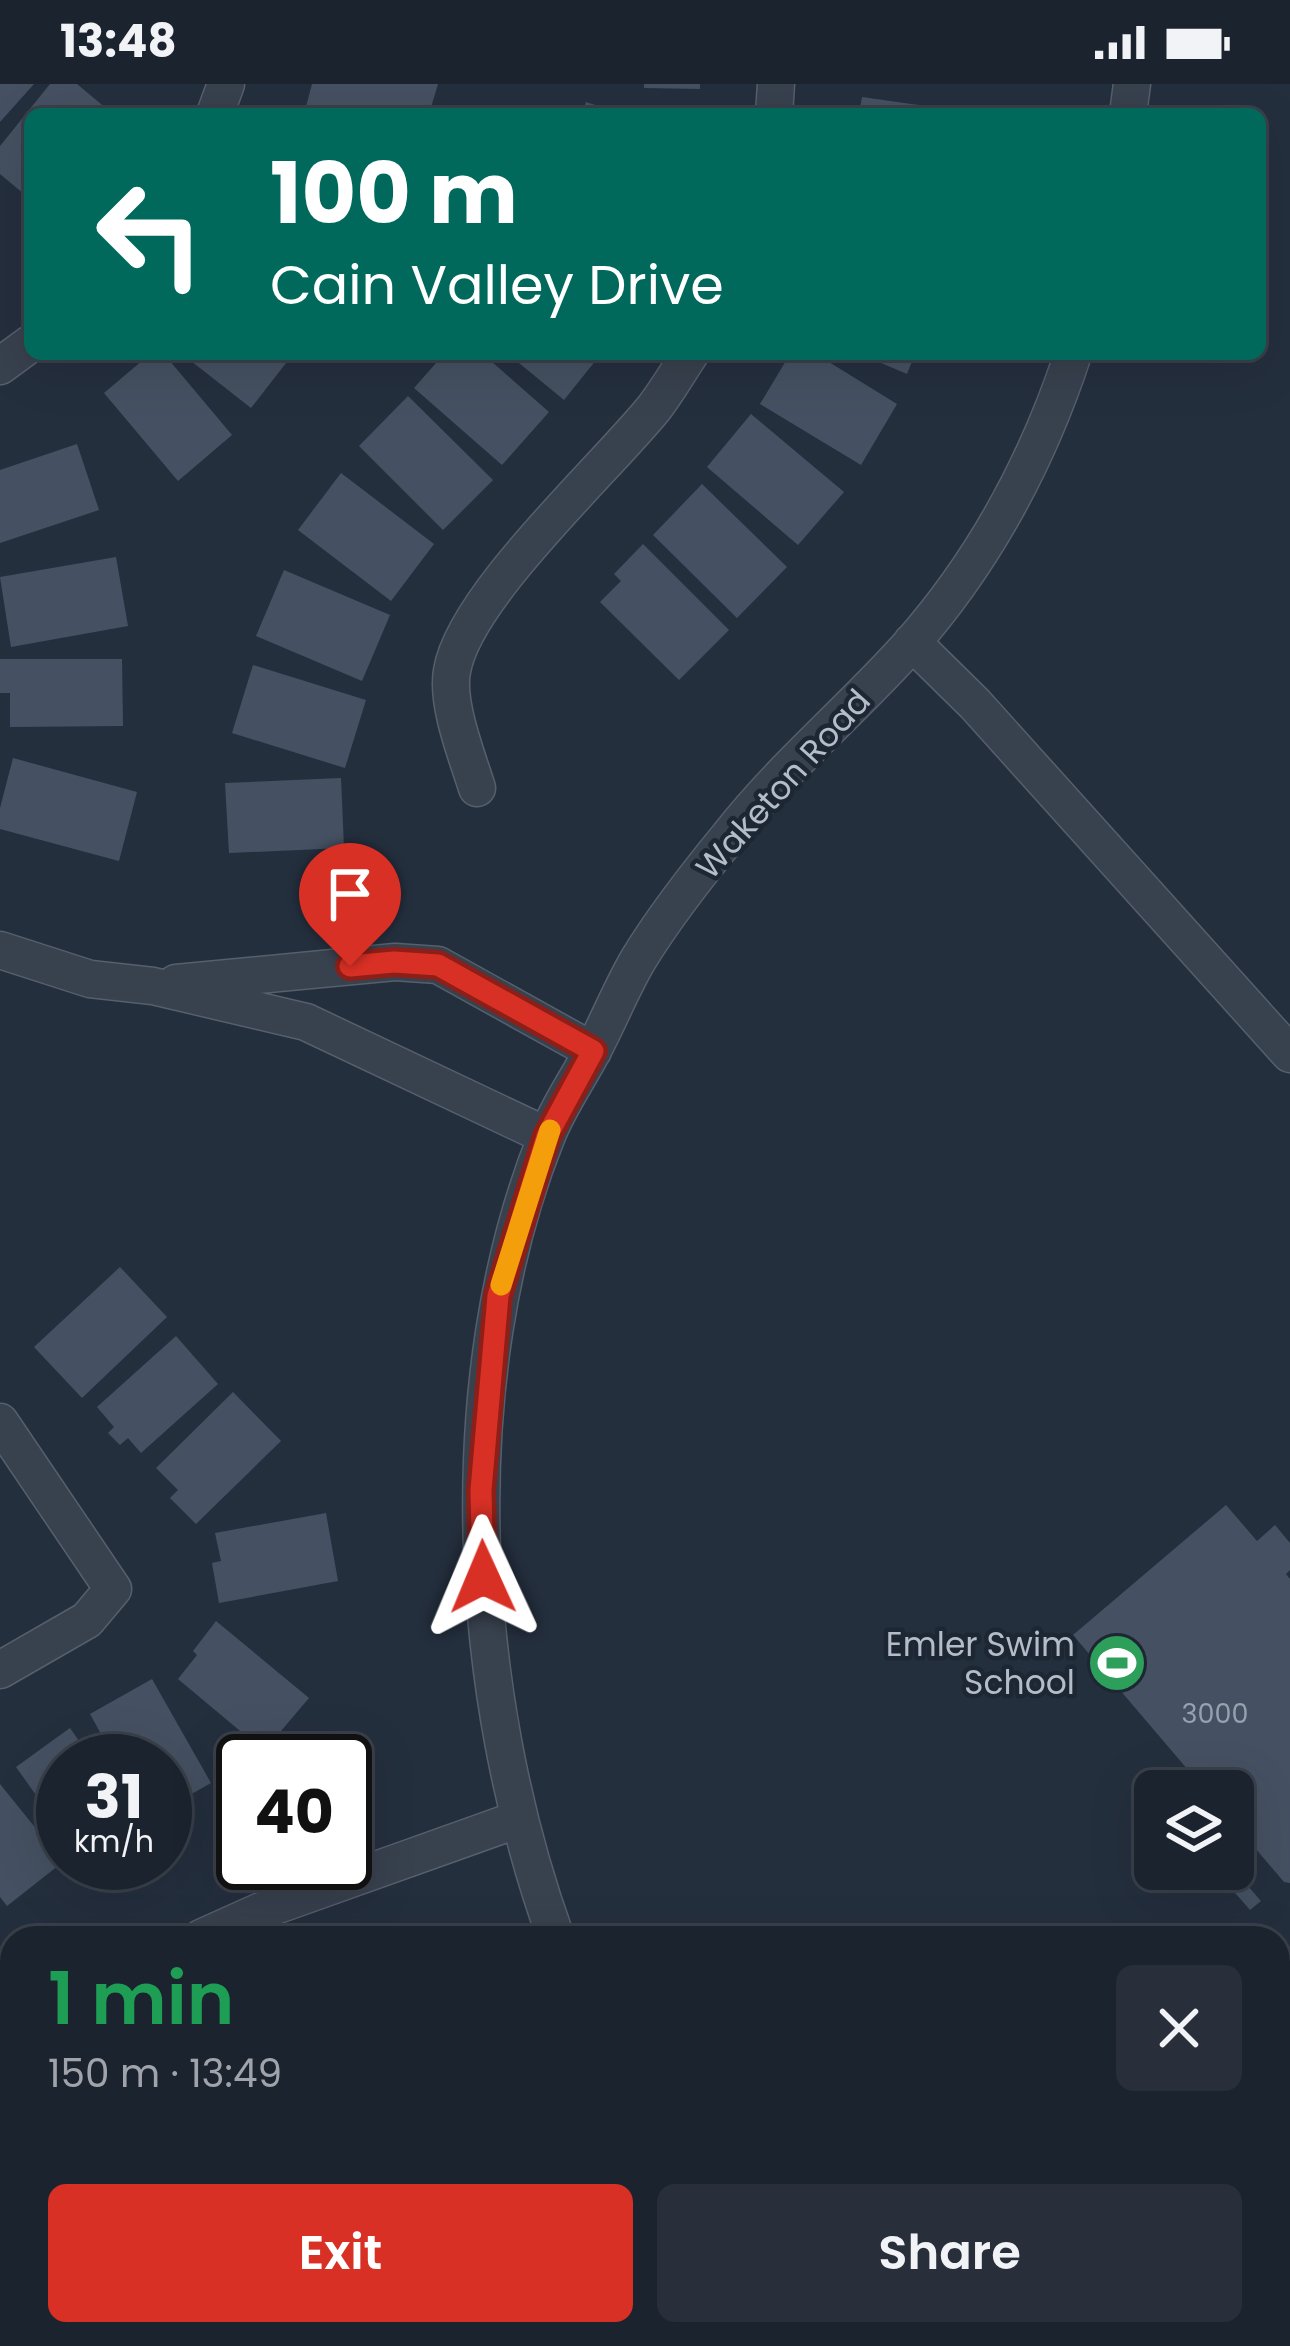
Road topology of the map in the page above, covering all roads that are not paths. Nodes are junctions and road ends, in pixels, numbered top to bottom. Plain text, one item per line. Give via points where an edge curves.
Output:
1 (686, 360) edge
2 (1071, 360) edge
3 (912, 642) junction
4 (477, 788) dead end
5 (0, 950) edge
6 (153, 986) junction
7 (593, 1051) junction
8 (1290, 1054) edge
9 (547, 1136) junction
10 (0, 1423) edge
11 (0, 1670) edge
12 (519, 1819) junction
13 (228, 1926) edge
14 (552, 1926) edge

1 - 4 street via 466,632 451,673
2 - 3 street, Waketon Road via 1019,485
3 - 7 street, Waketon Road via 731,832 638,961
3 - 8 street
5 - 6 street via 90,979
6 - 7 street via 394,962 438,965
6 - 9 street via 306,1022
7 - 9 street, Waketon Road
9 - 12 street, Waketon Road via 498,1296 481,1490 483,1577
10 - 11 street via 113,1589 87,1620
12 - 13 street
12 - 14 street, Waketon Road

